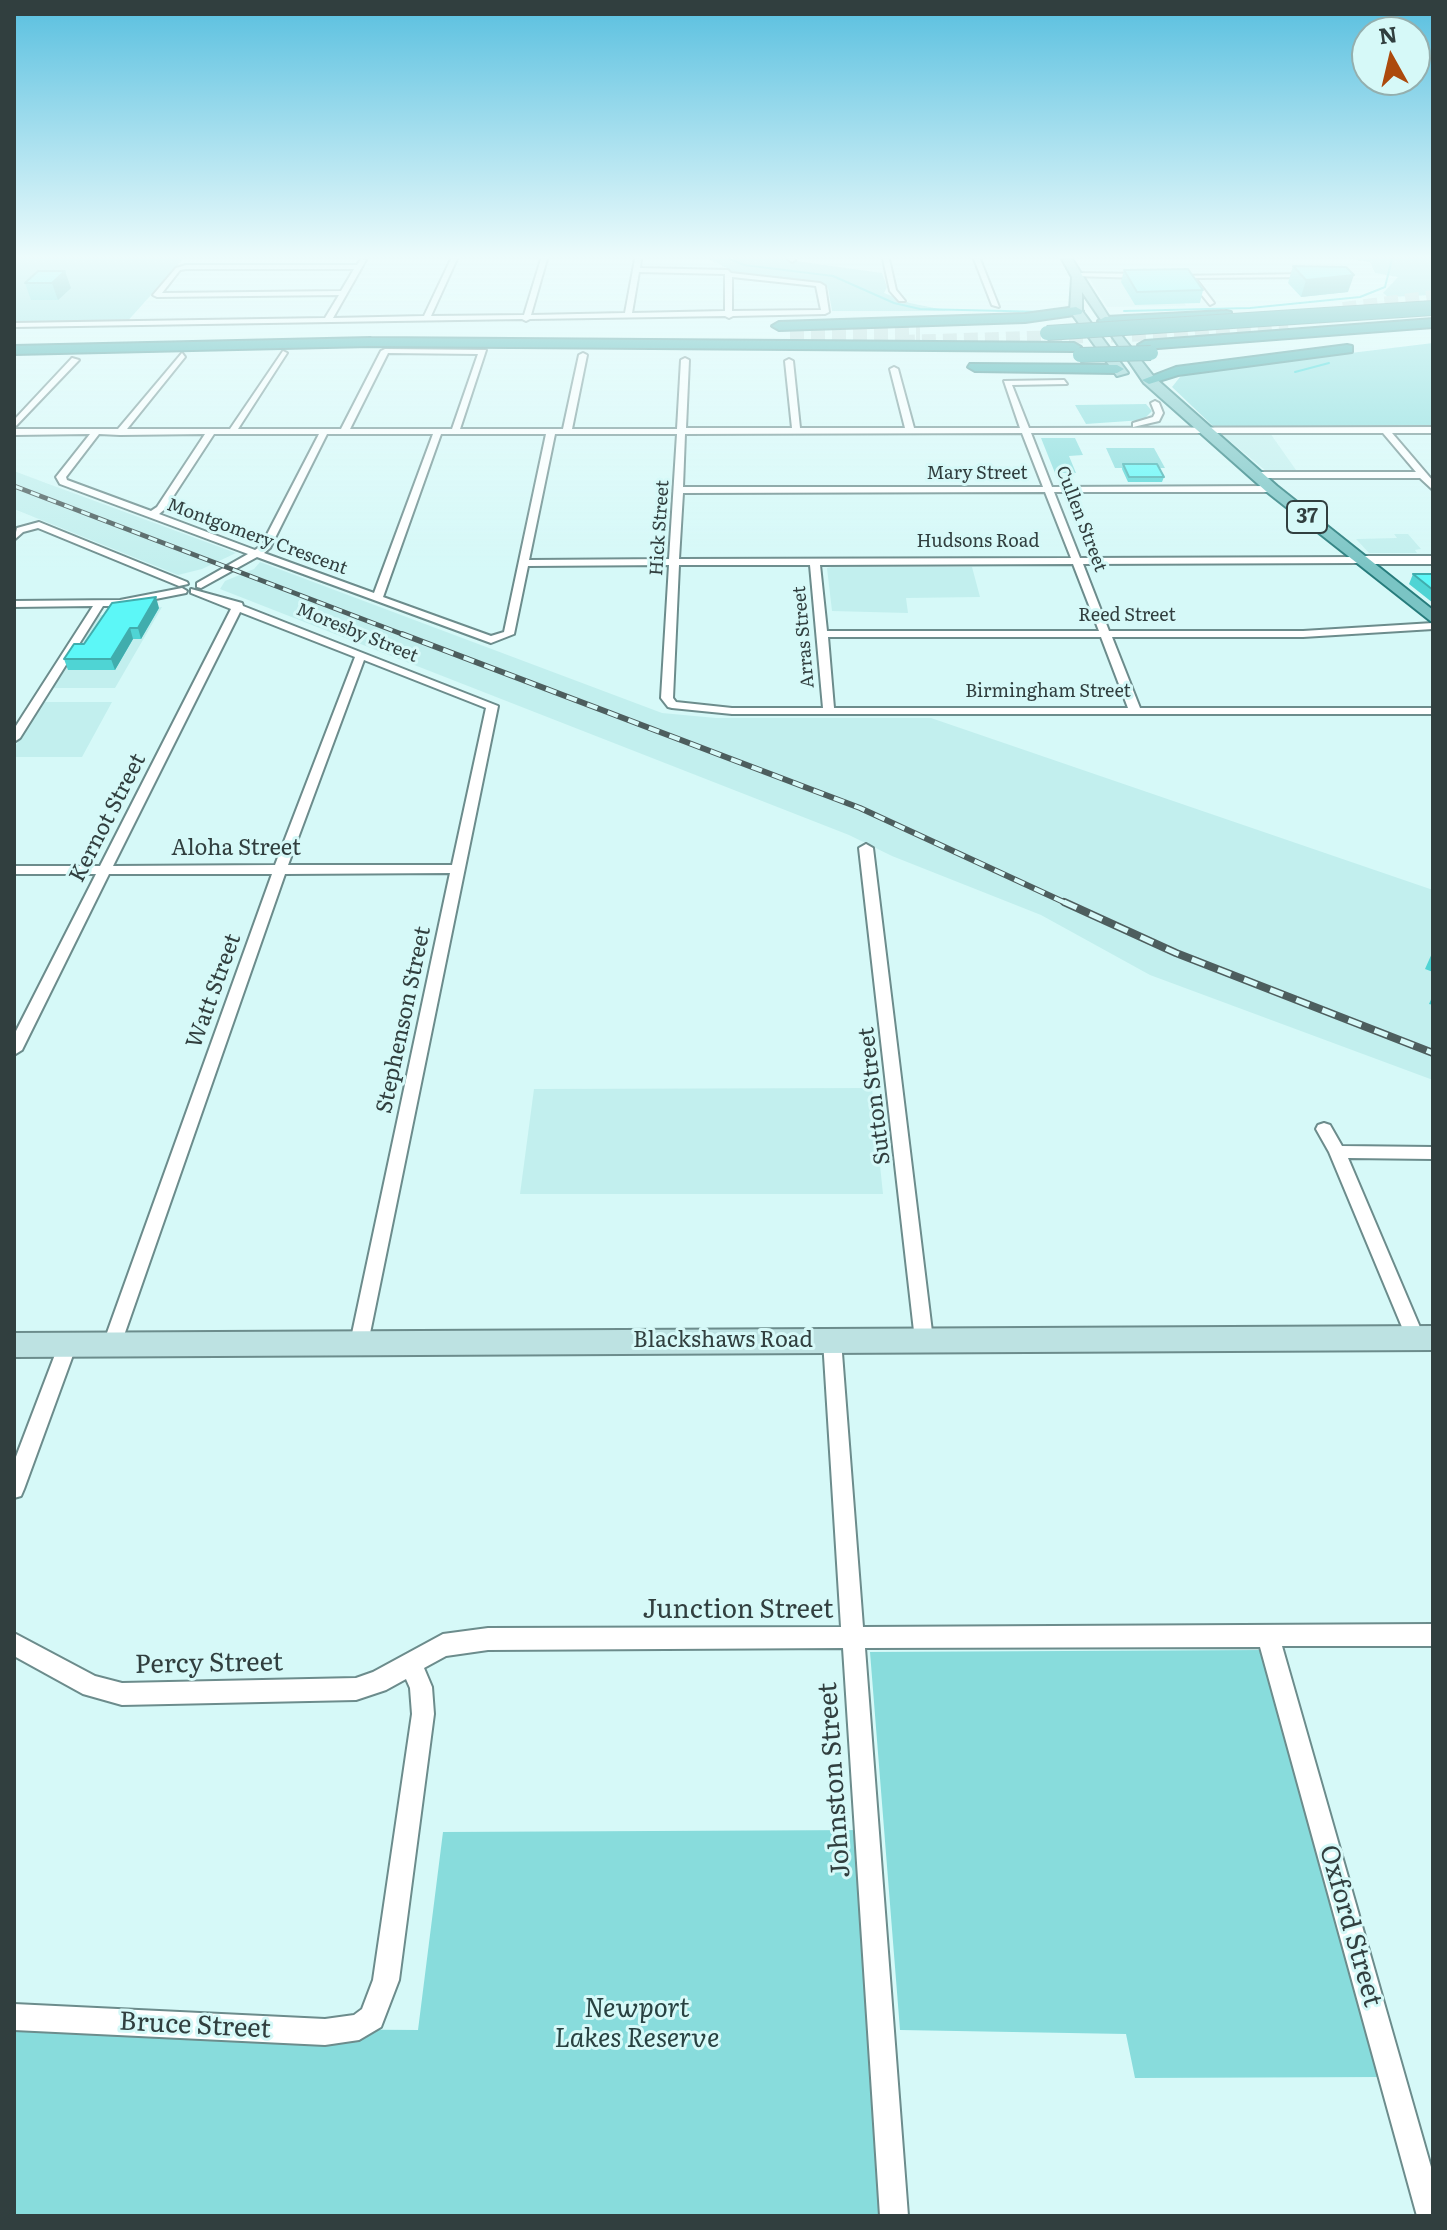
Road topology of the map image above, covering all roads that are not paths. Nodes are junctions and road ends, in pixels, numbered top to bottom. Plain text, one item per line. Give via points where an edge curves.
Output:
1 (72, 363) edge
2 (176, 363) edge
3 (277, 363) edge
4 (379, 363) edge
5 (480, 363) edge
6 (581, 363) edge
7 (685, 363) edge
8 (789, 363) edge
9 (973, 363) edge
10 (1104, 363) edge
11 (1105, 363) edge
12 (1113, 363) edge
13 (1132, 363) edge
14 (1246, 363) edge
15 (958, 365) dead end
16 (894, 369) dead end
17 (1117, 369) junction
18 (1143, 380) junction
19 (1064, 382) dead end
20 (1155, 403) junction
21 (14, 425) edge
22 (796, 430) junction
23 (910, 430) junction
24 (1027, 430) junction
25 (1087, 430) junction
26 (1199, 430) junction
27 (1385, 430) junction
28 (1433, 430) edge
29 (438, 431) junction
30 (455, 431) junction
31 (551, 431) junction
32 (567, 431) junction
33 (683, 431) junction
34 (14, 432) edge
35 (96, 432) junction
36 (120, 432) junction
37 (211, 432) junction
38 (232, 432) junction
39 (324, 432) junction
40 (344, 432) junction
41 (1255, 475) junction
42 (1423, 475) junction
43 (1433, 487) edge
44 (1050, 489) junction
45 (1272, 489) junction
46 (681, 490) junction
47 (151, 515) junction
48 (17, 533) edge
49 (256, 555) junction
50 (815, 560) junction
51 (1077, 560) junction
52 (1359, 560) junction
53 (1433, 560) edge
54 (676, 561) junction
55 (524, 563) junction
56 (182, 588) junction
57 (200, 588) junction
58 (377, 599) junction
59 (100, 603) junction
60 (14, 604) edge
61 (238, 605) junction
62 (1433, 618) edge
63 (1433, 626) edge
64 (822, 634) junction
65 (1106, 634) junction
66 (361, 654) junction
67 (667, 698) joint
68 (492, 706) joint
69 (1135, 710) junction
70 (829, 711) junction
71 (1433, 711) edge
72 (14, 738) edge
73 (866, 848) dead end
74 (104, 869) junction
75 (280, 869) junction
76 (458, 869) junction
77 (14, 870) edge
78 (14, 1050) edge
79 (1324, 1129) dead end
80 (1337, 1152) junction
81 (1433, 1153) edge
82 (1424, 1338) edge
83 (832, 1340) junction
84 (924, 1340) junction
85 (359, 1343) junction
86 (68, 1344) junction
87 (112, 1344) junction
88 (14, 1345) edge
89 (14, 1489) edge
90 (1433, 1635) edge
91 (1268, 1636) junction
92 (853, 1638) junction
93 (14, 1644) edge
94 (410, 1664) junction
95 (14, 2017) edge
96 (894, 2216) edge
97 (1431, 2216) edge

1 - 21 street
2 - 36 street
3 - 38 street
4 - 40 street
5 - 30 street
6 - 32 street
7 - 33 street, Hick Street
8 - 22 street
9 - 15 highway
10 - 17 highway
11 - 18 highway
12 - 17 main road, 37
13 - 18 main road, 37
14 - 18 highway
16 - 23 street
17 - 18 main road, 37
17 - 18 main road
18 - 20 main road, 37
18 - 26 main road, 37
19 - 24 street, Cullen Street via 1007,383
20 - 25 street via 1159,413 1149,422
20 - 26 main road, 37
22 - 23 street
22 - 33 street
23 - 24 street
24 - 25 street
24 - 44 street, Cullen Street
25 - 26 street
26 - 27 street
26 - 41 main road, 37
27 - 28 street
27 - 42 street
29 - 30 street
29 - 40 street
29 - 58 street
30 - 31 street
31 - 32 street
31 - 55 street
32 - 33 street
33 - 46 street, Hick Street
34 - 35 street
35 - 36 street
35 - 47 street, Montgomery Crescent via 60,480
36 - 37 street
37 - 38 street
37 - 47 street
38 - 39 street
39 - 40 street
39 - 49 street via 269,541
41 - 42 street
41 - 45 main road, 37
42 - 43 street
44 - 45 street, Mary Street
44 - 46 street, Mary Street
44 - 51 street, Cullen Street
45 - 52 main road, 37
46 - 54 street, Hick Street
47 - 49 street, Montgomery Crescent
48 - 56 street via 39,525
49 - 57 street
49 - 58 street, Montgomery Crescent
50 - 51 street, Hudsons Road
50 - 54 street, Hudsons Road
50 - 64 street, Arras Street
51 - 52 street, Hudsons Road
51 - 65 street, Cullen Street
52 - 53 street, Hudsons Road
52 - 62 main road, 37
54 - 55 street, Hudsons Road
54 - 67 street, Hick Street
55 - 58 street, Montgomery Crescent via 509,634 501,639 487,640
56 - 57 street
56 - 59 street via 149,599
57 - 61 street, Moresby Street
59 - 60 street
59 - 72 street
61 - 66 street, Moresby Street
61 - 74 street, Kernot Street
63 - 65 street, Reed Street via 1303,634
64 - 65 street, Reed Street
64 - 70 street, Arras Street
65 - 69 street, Cullen Street
66 - 68 street, Moresby Street
66 - 75 street, Watt Street
67 - 70 street, Birmingham Street via 672,705 705,710
68 - 76 street, Stephenson Street
69 - 70 street, Birmingham Street
69 - 71 street, Birmingham Street
73 - 84 street, Sutton Street
74 - 75 street, Aloha Street
74 - 77 street, Aloha Street
74 - 78 street, Kernot Street
75 - 76 street, Aloha Street
75 - 87 street, Watt Street
76 - 85 street, Stephenson Street
79 - 80 street
80 - 81 street
80 - 82 street
82 - 84 main road, Blackshaws Road
83 - 84 main road, Blackshaws Road
83 - 85 main road, Blackshaws Road
83 - 92 street, Johnston Street
85 - 87 main road, Blackshaws Road
86 - 87 main road, Blackshaws Road
86 - 88 main road, Blackshaws Road
86 - 89 street
90 - 91 street, Junction Street
91 - 92 street, Junction Street
91 - 97 street, Oxford Street
92 - 94 street, Junction Street via 488,1639 443,1645
92 - 96 street, Johnston Street
93 - 94 street, Percy Street via 91,1686 122,1694 356,1689
94 - 95 street, Bruce Street via 421,1687 423,1714 386,1980 372,2018 359,2027 325,2032

